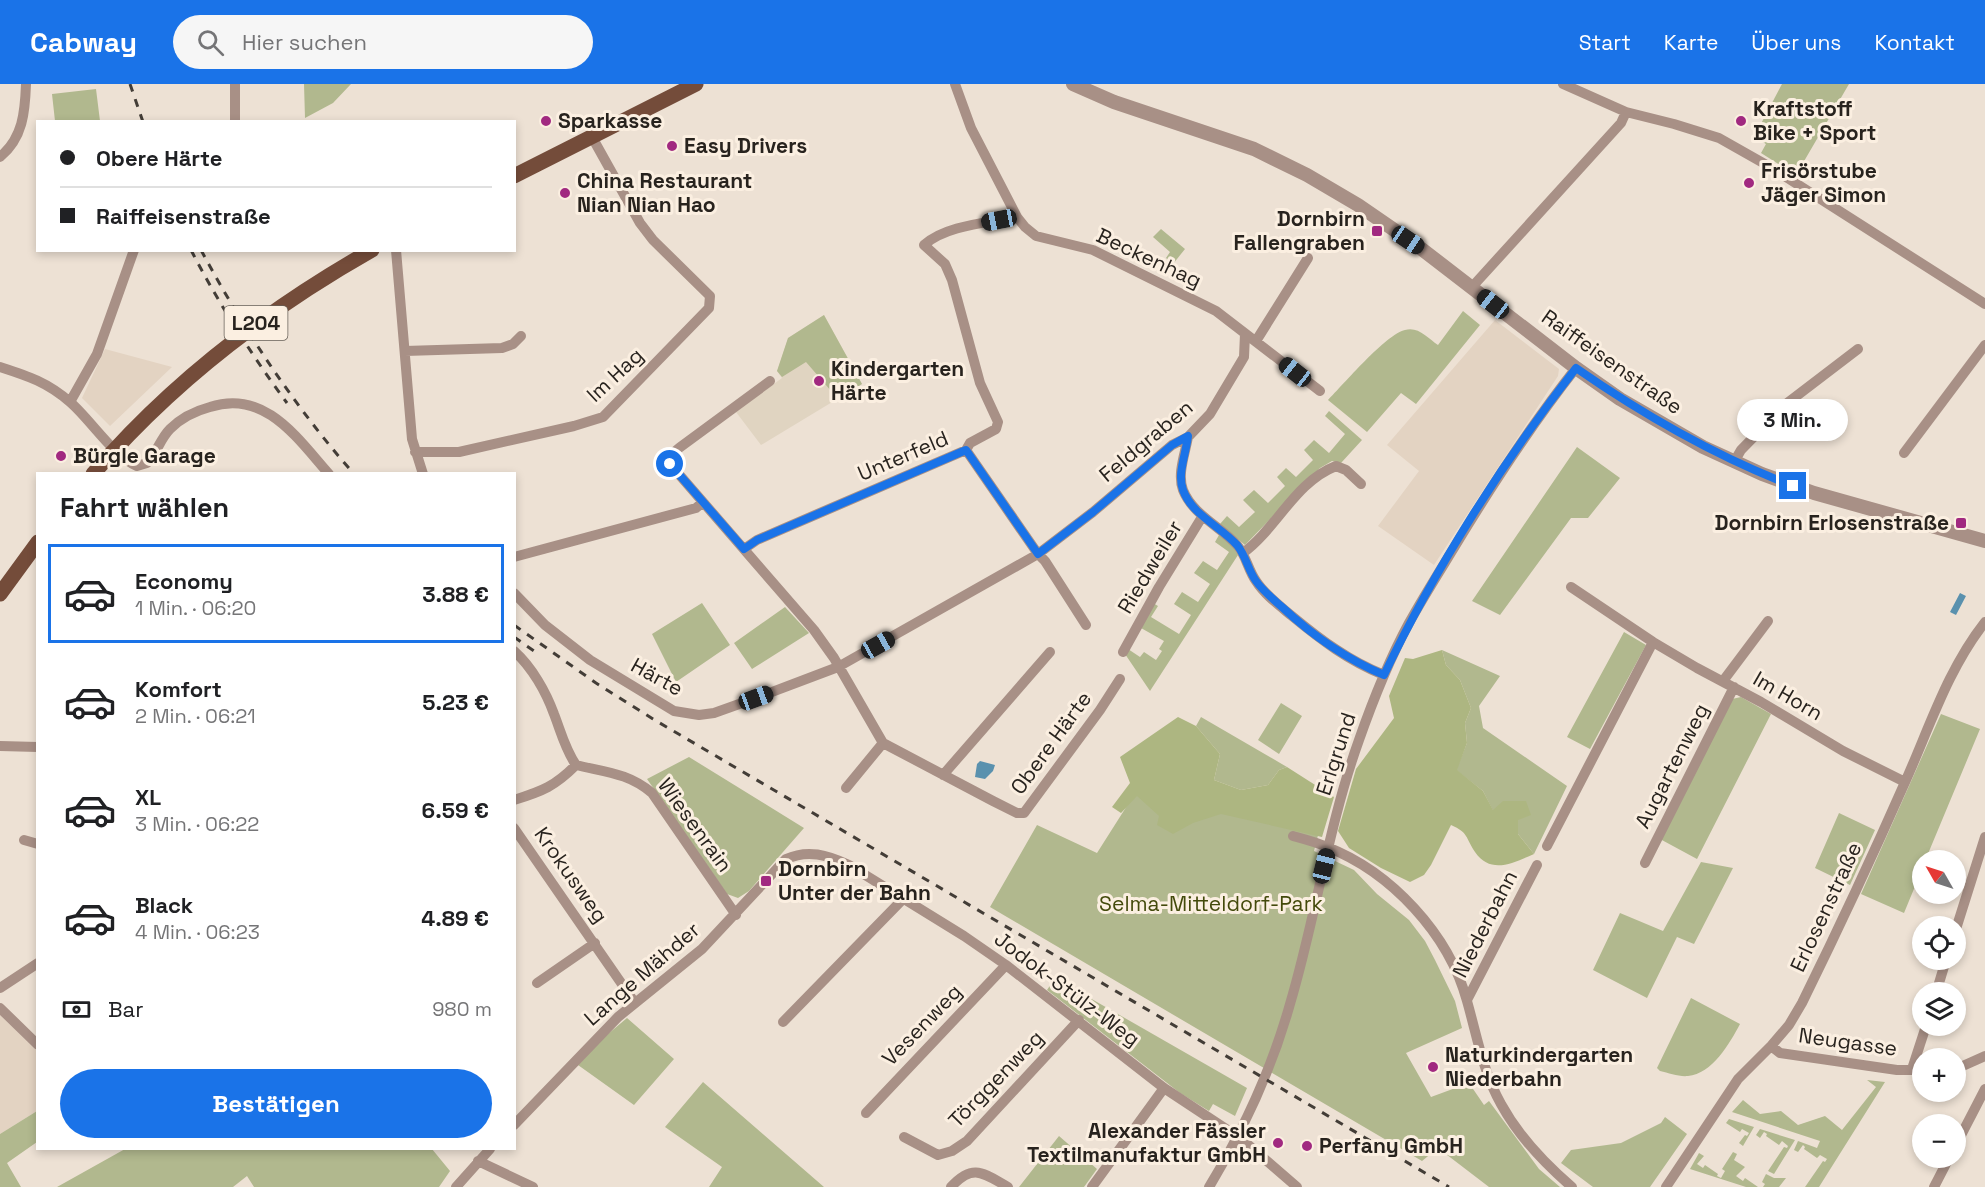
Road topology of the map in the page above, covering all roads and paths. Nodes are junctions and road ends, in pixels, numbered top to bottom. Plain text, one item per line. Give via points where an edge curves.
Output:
1 (26, 84) edge
2 (235, 84) edge
3 (696, 84) edge
4 (955, 84) edge
5 (1073, 84) edge
6 (1563, 84) edge
7 (1626, 112) junction
8 (235, 120) edge
9 (592, 137) junction
10 (0, 157) edge
11 (516, 175) edge
12 (1017, 217) junction
13 (133, 252) edge
14 (369, 252) edge
15 (396, 252) edge
16 (1308, 258) dead end
17 (1472, 288) junction
18 (1985, 304) edge
19 (1245, 334) junction
20 (521, 336) dead end
21 (1256, 341) junction
22 (1985, 345) edge
23 (1858, 349) dead end
24 (405, 351) junction
25 (0, 367) edge
26 (1576, 368) junction
27 (770, 381) dead end
28 (1320, 391) dead end
29 (70, 402) junction
30 (1188, 436) junction
31 (115, 449) junction
32 (966, 450) junction
33 (415, 452) junction
34 (1904, 453) dead end
35 (1734, 462) junction
36 (95, 472) edge
37 (326, 472) edge
38 (422, 472) edge
39 (1361, 484) dead end
40 (703, 502) junction
41 (1202, 517) junction
42 (1985, 541) edge
43 (36, 545) edge
44 (744, 549) junction
45 (1243, 553) junction
46 (1038, 554) junction
47 (516, 556) edge
48 (1571, 587) dead end
49 (0, 594) edge
50 (516, 595) edge
51 (1768, 621) dead end
52 (1985, 622) edge
53 (1086, 625) dead end
54 (1981, 636) edge
55 (1653, 642) junction
56 (1050, 652) dead end
57 (1124, 652) dead end
58 (516, 653) edge
59 (838, 667) junction
60 (1384, 675) junction
61 (1120, 679) dead end
62 (1723, 681) junction
63 (1734, 687) junction
64 (883, 743) junction
65 (0, 746) edge
66 (36, 747) edge
67 (576, 765) junction
68 (943, 776) junction
69 (1905, 782) junction
70 (846, 788) dead end
71 (516, 799) edge
72 (516, 831) edge
73 (1293, 836) dead end
74 (1985, 837) edge
75 (24, 840) dead end
76 (36, 843) edge
77 (1546, 846) dead end
78 (1329, 847) junction
79 (797, 854) joint
80 (1645, 863) dead end
81 (1537, 865) dead end
82 (904, 898) junction
83 (736, 915) junction
84 (1960, 916) edge
85 (595, 943) junction
86 (36, 964) edge
87 (1006, 965) junction
88 (537, 982) dead end
89 (0, 988) edge
90 (1467, 1000) junction
91 (635, 1003) junction
92 (0, 1008) edge
93 (1079, 1020) junction
94 (783, 1022) dead end
95 (36, 1043) edge
96 (1771, 1046) junction
97 (1985, 1056) edge
98 (1966, 1065) edge
99 (1912, 1070) edge
100 (1164, 1088) junction
101 (1985, 1089) edge
102 (866, 1113) dead end
103 (516, 1123) edge
104 (1966, 1126) edge
105 (904, 1137) dead end
106 (489, 1150) edge
107 (478, 1161) junction
108 (1944, 1168) edge
109 (456, 1187) edge
110 (533, 1187) edge
111 (951, 1187) edge
112 (1008, 1187) edge
113 (1092, 1187) edge
114 (1209, 1187) edge
115 (1297, 1187) edge
116 (1572, 1187) edge
117 (1666, 1187) edge
118 (1934, 1187) edge

1 - 10 street via 19,130 11,148
2 - 8 street
3 - 9 main road
4 - 12 street, Beckenhag via 971,128
5 - 17 street, Raiffeisenstraße via 1114,102 1236,142 1291,166 1358,205
6 - 7 street
7 - 17 street via 1621,123
7 - 18 street via 1719,138
9 - 11 main road
9 - 33 street, Im Hag via 640,223 710,296 711,304 603,417 459,452
12 - 19 street, Beckenhag via 1036,236 1093,250 1216,311
12 - 32 street, Unterfeld via 946,231 924,245 945,264 952,280 969,350 998,422 996,429 970,443
13 - 29 street via 97,354
14 - 31 main road, L204 via 253,325 151,412
15 - 24 street
16 - 21 street
17 - 26 street, Raiffeisenstraße
19 - 21 street, Beckenhag
19 - 30 street, Feldgraben via 1244,357 1232,380 1210,414
20 - 24 street via 502,348
21 - 28 street, Beckenhag
22 - 34 street
23 - 35 street via 1786,404
24 - 33 street
25 - 29 street via 38,379
26 - 35 street, Raiffeisenstraße via 1656,421
26 - 60 street, Erlgrund via 1484,500 1408,624
27 - 40 street via 669,459 672,468
29 - 31 street
30 - 41 street, Riedweiler via 1180,479 1184,493
30 - 46 street, Feldgraben
31 - 36 main road, L204
31 - 37 street via 130,463 143,465 170,428 193,413 217,405 253,405 289,429
32 - 44 street, Unterfeld
32 - 46 street
33 - 38 street
35 - 42 street, Raiffeisenstraße via 1814,493
39 - 45 street via 1336,466 1325,470
40 - 44 street
40 - 47 street via 696,508
41 - 45 street
41 - 57 street, Riedweiler
43 - 49 main road
44 - 59 street via 814,630
45 - 60 street via 1255,580 1287,612 1357,664
46 - 53 street
46 - 59 street, Feldgraben
48 - 55 street, Im Horn
50 - 59 street, Härte via 545,625 590,660 662,705 685,714 714,713
51 - 62 street
52 - 54 street, Erlosenstraße
54 - 69 street, Erlosenstraße via 1952,672
55 - 62 street, Im Horn
55 - 77 street
56 - 68 street
58 - 67 street via 536,677
59 - 64 street
60 - 78 street, Erlgrund via 1345,783
61 - 68 street, Obere Härte via 1024,813
62 - 63 street, Im Horn
63 - 69 street, Im Horn
63 - 80 street, Augartenweg
64 - 68 street, Obere Härte
64 - 70 street
65 - 66 street
67 - 71 street via 545,790
67 - 83 street, Wiesenrain via 627,777 652,793
69 - 96 street, Erlosenstraße via 1802,1003
72 - 85 street, Krokusweg
73 - 78 street, Niederbahn
74 - 84 street
75 - 76 street
78 - 90 street, Niederbahn via 1389,884 1416,911 1447,952
78 - 114 street, Erlgrund via 1290,1004 1271,1061 1227,1158
79 - 82 street, Jodok-Stülz-Weg via 830,856
79 - 83 street, Lange Mähder via 786,859
81 - 90 street, Niederbahn
82 - 87 street, Jodok-Stülz-Weg
82 - 94 street
83 - 91 street, Lange Mähder via 702,949
85 - 88 street, Krokusweg
85 - 91 street, Krokusweg
86 - 89 street
87 - 93 street, Jodok-Stülz-Weg
87 - 102 street, Vesenweg
90 - 116 street, Niederbahn via 1476,1041 1500,1103 1533,1149
91 - 103 street, Lange Mähder
92 - 95 street
93 - 100 street, Jodok-Stülz-Weg
93 - 105 street, Törggenweg via 967,1141 938,1155
96 - 99 street, Neugasse via 1780,1053
96 - 117 street, Erlosenstraße via 1738,1079
97 - 98 street
100 - 113 street
100 - 115 street, Jodok-Stülz-Weg, bridge via 1245,1142
101 - 104 street
106 - 107 street
107 - 109 street
107 - 110 street
108 - 118 street
111 - 112 street via 972,1172

